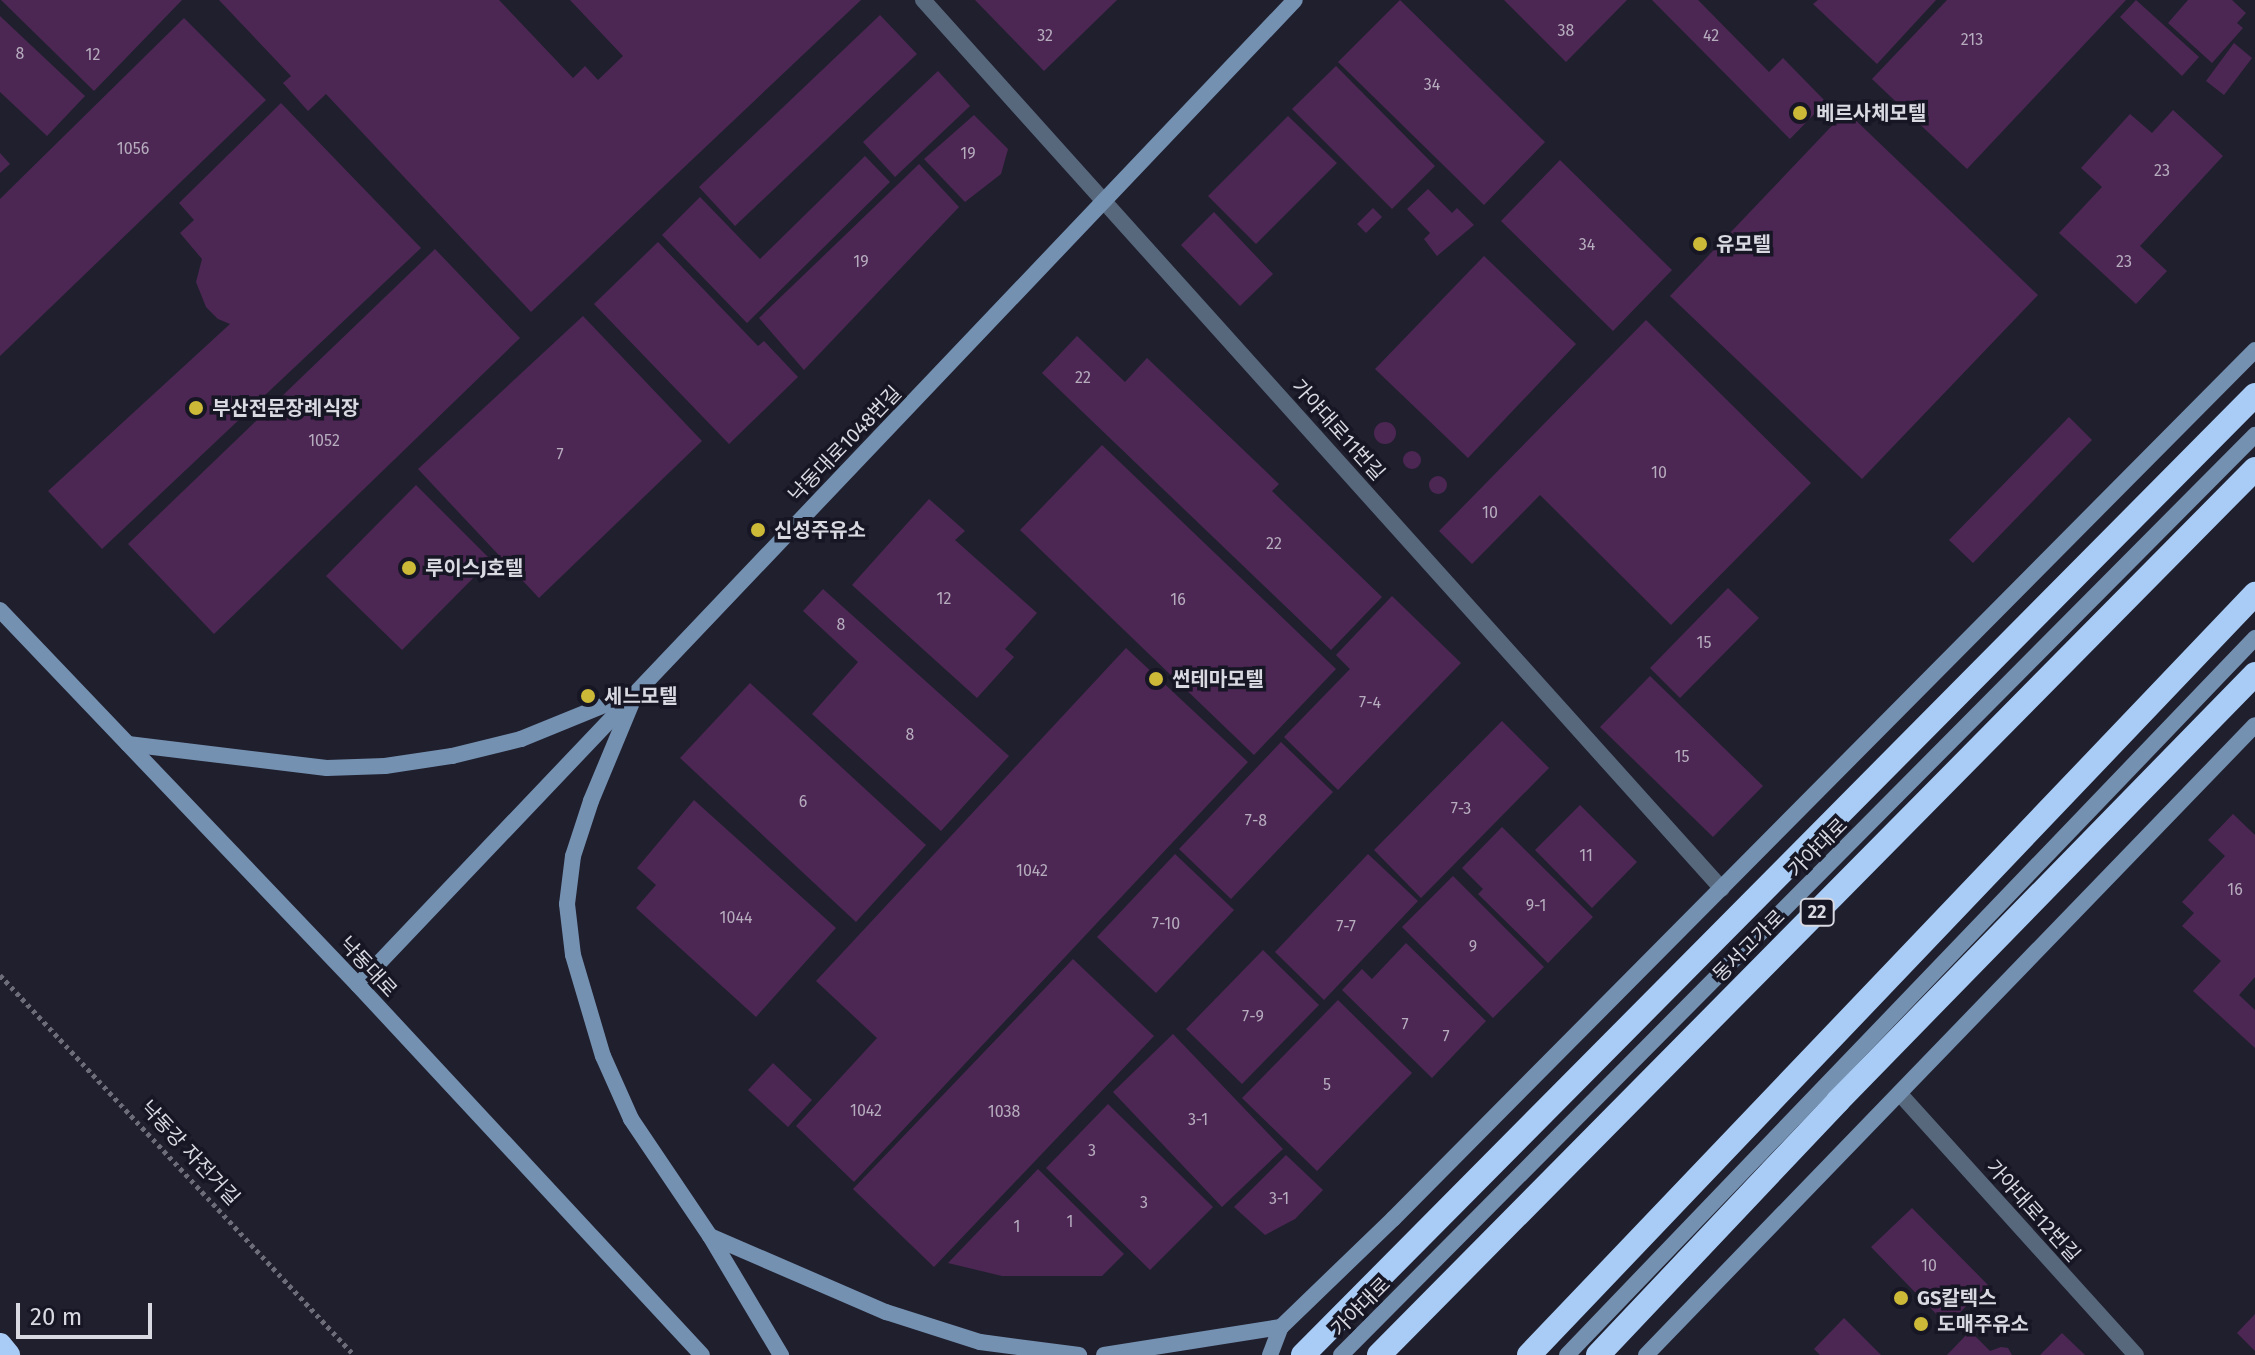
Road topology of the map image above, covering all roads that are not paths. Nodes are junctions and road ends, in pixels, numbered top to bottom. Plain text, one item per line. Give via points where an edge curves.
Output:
1 (923, 0) edge
2 (1295, 0) edge
3 (1105, 199) junction
4 (2255, 350) edge
5 (2255, 395) edge
6 (2255, 435) edge
7 (2255, 469) edge
8 (2255, 594) edge
9 (0, 610) edge
10 (2255, 638) edge
11 (2255, 674) edge
12 (636, 692) junction
13 (2255, 725) edge
14 (128, 744) junction
15 (1722, 889) junction
16 (358, 985) junction
17 (1900, 1094) junction
18 (710, 1236) junction
19 (1281, 1327) junction
20 (0, 1345) edge
21 (8, 1355) edge
22 (702, 1355) edge
23 (781, 1355) edge
24 (1079, 1355) edge
25 (1104, 1355) edge
26 (1270, 1355) edge
27 (1303, 1355) edge
28 (1341, 1355) edge
29 (1379, 1355) edge
30 (1529, 1355) edge
31 (1567, 1355) edge
32 (1598, 1355) edge
33 (1646, 1355) edge
34 (2136, 1355) edge

1 - 3 street, 가야대로11번길
2 - 3 main road, 낙동대로1048번길
3 - 12 main road, 낙동대로1048번길
3 - 15 street, 가야대로11번길
4 - 15 main road
5 - 27 highway
6 - 28 main road, 가야대로
7 - 29 highway, 동서고가로 / 22
8 - 30 highway
9 - 14 main road, 낙동대로
10 - 31 main road
11 - 32 highway
12 - 14 main road via 521,739 385,766 327,768
12 - 16 main road, 낙동대로1048번길
12 - 18 main road via 573,856 567,904 573,955 603,1056 631,1119
13 - 17 main road
14 - 16 main road, 낙동대로
15 - 19 main road
16 - 22 main road, 낙동대로
17 - 33 main road
17 - 34 street, 가야대로12번길
18 - 23 main road
18 - 24 main road via 899,1317 980,1342
19 - 25 main road
19 - 26 main road
20 - 21 highway

